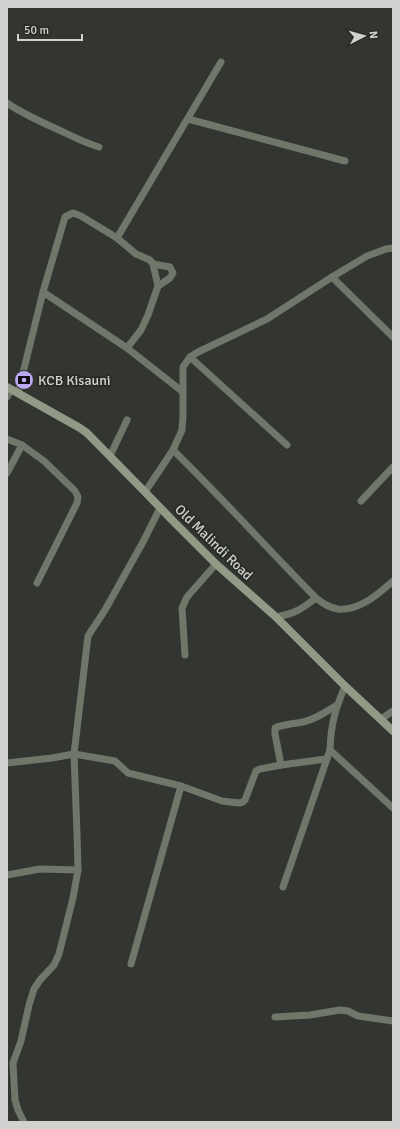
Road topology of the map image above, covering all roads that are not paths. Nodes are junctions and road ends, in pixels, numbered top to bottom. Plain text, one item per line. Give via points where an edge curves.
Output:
1 (221, 62) dead end
2 (7, 103) edge
3 (188, 119) junction
4 (99, 147) dead end
5 (345, 161) dead end
6 (117, 238) junction
7 (393, 248) edge
8 (153, 264) junction
9 (332, 276) junction
10 (158, 286) junction
11 (43, 292) junction
12 (393, 337) edge
13 (127, 348) junction
14 (190, 358) junction
15 (11, 392) edge
16 (182, 392) junction
17 (127, 420) dead end
18 (7, 439) edge
19 (22, 445) junction
20 (287, 445) dead end
21 (173, 450) junction
22 (110, 456) junction
23 (393, 467) edge
24 (7, 473) edge
25 (145, 492) junction
26 (361, 501) dead end
27 (160, 508) junction
28 (216, 564) junction
29 (393, 581) edge
30 (37, 583) dead end
31 (316, 598) junction
32 (276, 617) junction
33 (186, 655) dead end
34 (345, 686) junction
35 (337, 705) junction
36 (393, 711) edge
37 (381, 719) junction
38 (393, 731) edge
39 (330, 750) junction
40 (74, 754) junction
41 (326, 759) junction
42 (7, 763) edge
43 (281, 765) junction
44 (180, 786) junction
45 (393, 808) edge
46 (78, 870) junction
47 (7, 876) edge
48 (283, 887) dead end
49 (131, 964) dead end
50 (275, 1017) dead end
51 (393, 1021) edge
52 (24, 1122) edge

1 - 3 street
2 - 4 street via 83,142
3 - 5 street
3 - 6 street
6 - 8 street
6 - 11 street via 81,216 68,214
7 - 9 street via 367,256
8 - 10 street
8 - 10 street via 170,267 173,273
9 - 12 street
9 - 14 street via 267,319
10 - 13 street via 141,330
11 - 13 street
11 - 15 street
13 - 16 street
14 - 16 street via 183,367
14 - 20 street
15 - 22 main road, Old Malindi Road via 80,428
16 - 21 street via 182,430
17 - 22 street
18 - 19 street
19 - 24 street
19 - 30 street via 44,461 78,497
21 - 25 street
21 - 31 street
22 - 25 main road, Old Malindi Road
23 - 26 street
25 - 27 main road, Old Malindi Road
27 - 28 main road, Old Malindi Road
27 - 40 street via 144,542 88,636
28 - 32 main road, Old Malindi Road
28 - 33 street via 187,596 182,608
29 - 31 street via 363,604 346,609 331,607
31 - 32 street via 300,610
32 - 34 main road, Old Malindi Road
34 - 35 street
34 - 37 main road, Old Malindi Road
35 - 39 street via 330,732
35 - 43 street via 319,717 275,728
36 - 37 street
37 - 38 main road, Old Malindi Road
39 - 41 street
39 - 45 street
40 - 42 street
40 - 44 street via 115,761 128,773
40 - 46 street
41 - 43 street
41 - 48 street
43 - 44 street via 256,771 245,800 239,803 222,801
44 - 49 street
46 - 47 street via 40,869
46 - 52 street via 59,954 54,965 34,989 13,1063 15,1100
50 - 51 street via 340,1010 358,1016

